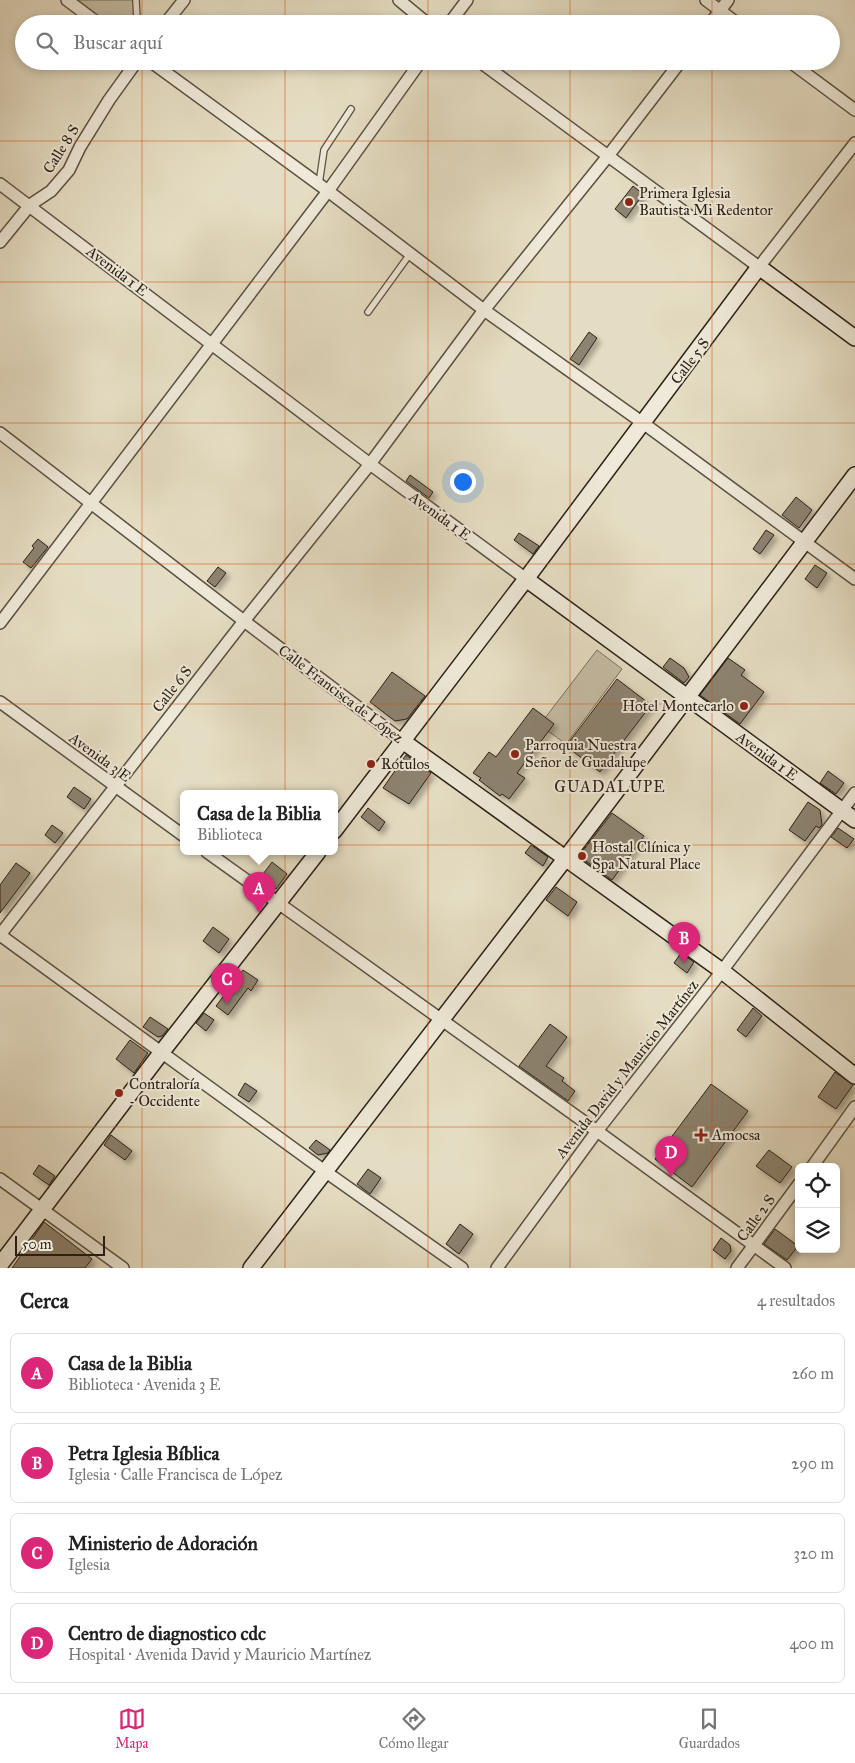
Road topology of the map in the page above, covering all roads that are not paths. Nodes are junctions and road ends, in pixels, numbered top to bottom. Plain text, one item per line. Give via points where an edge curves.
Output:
1 (67, 0) edge
2 (136, 0) edge
3 (184, 0) edge
4 (399, 0) edge
5 (467, 0) edge
6 (706, 0) edge
7 (728, 0) edge
8 (720, 11) junction
9 (87, 15) edge
10 (136, 15) edge
11 (173, 15) edge
12 (417, 15) edge
13 (456, 15) edge
14 (717, 15) edge
15 (726, 15) edge
16 (131, 70) edge
17 (162, 70) edge
18 (414, 70) edge
19 (491, 70) edge
20 (674, 70) edge
21 (801, 70) edge
22 (351, 109) dead end
23 (855, 110) edge
24 (855, 143) edge
25 (608, 156) junction
26 (0, 184) edge
27 (323, 188) junction
28 (30, 205) junction
29 (0, 242) edge
30 (410, 254) junction
31 (759, 267) junction
32 (484, 310) junction
33 (368, 312) dead end
34 (855, 338) edge
35 (212, 343) junction
36 (643, 423) junction
37 (0, 433) edge
38 (370, 464) junction
39 (855, 475) edge
40 (90, 502) junction
41 (805, 542) junction
42 (526, 579) junction
43 (855, 579) edge
44 (244, 621) junction
45 (0, 622) edge
46 (688, 698) junction
47 (0, 702) edge
48 (404, 742) junction
49 (115, 787) junction
50 (855, 793) edge
51 (842, 811) junction
52 (855, 820) edge
53 (338, 826) edge
54 (180, 833) edge
55 (211, 855) edge
56 (316, 855) edge
57 (565, 859) junction
58 (278, 903) junction
59 (0, 935) edge
60 (722, 971) junction
61 (442, 1020) junction
62 (162, 1053) junction
63 (855, 1076) edge
64 (855, 1107) edge
65 (597, 1131) junction
66 (815, 1163) edge
67 (326, 1172) junction
68 (0, 1179) edge
69 (795, 1190) edge
70 (42, 1209) junction
71 (754, 1246) junction
72 (0, 1265) edge
73 (123, 1268) edge
74 (251, 1268) edge
75 (462, 1268) edge
76 (497, 1268) edge
77 (736, 1268) edge
78 (785, 1268) edge

1 - 9 street
2 - 10 lane
3 - 11 street
4 - 12 street
5 - 13 street
6 - 8 street
7 - 8 street
8 - 14 street
8 - 15 street
16 - 28 street, Calle 8 S via 80,147 69,170 51,191
17 - 27 street
18 - 27 street
19 - 25 street
20 - 25 street, Calle 6 S
21 - 23 street
22 - 27 lane via 324,150
24 - 31 street, Calle 5 S
25 - 31 street
25 - 32 street, Calle 6 S
26 - 28 street, Avenida 1 E
27 - 30 street
27 - 35 street
28 - 29 street, Calle 8 S
28 - 35 street, Avenida 1 E
30 - 32 street
30 - 33 lane
31 - 34 street
31 - 36 street, Calle 5 S
32 - 36 street
32 - 38 street, Calle 6 S
35 - 38 street, Avenida 1 E
35 - 40 street
36 - 41 street
36 - 42 street, Calle 5 S
37 - 40 street, Calle Francisca de López
38 - 42 street, Avenida 1 E
38 - 44 street, Calle 6 S
39 - 41 street
40 - 44 street, Calle Francisca de López
40 - 45 street
41 - 43 street
41 - 46 street
42 - 46 street, Avenida 1 E
42 - 48 street, Calle 5 S
44 - 48 street, Calle Francisca de López
44 - 49 street, Calle 6 S
46 - 51 street, Avenida 1 E
46 - 57 street
47 - 49 street, Avenida 3 E
48 - 53 street, Calle 5 S
48 - 57 street, Calle Francisca de López
49 - 54 street, Avenida 3 E
49 - 59 street, Calle 6 S
50 - 51 street, Avenida David y Mauricio Martínez
51 - 52 street, Avenida 1 E
51 - 60 street, Avenida David y Mauricio Martínez
55 - 58 street
56 - 58 street
57 - 60 street, Calle Francisca de López
57 - 61 street
58 - 61 street
58 - 62 street
59 - 62 street
60 - 63 street, Calle Francisca de López
60 - 65 street, Avenida David y Mauricio Martínez
61 - 65 street
61 - 67 street
62 - 67 street
62 - 70 street
64 - 66 street
65 - 71 street
65 - 76 street, Avenida David y Mauricio Martínez
67 - 74 street
67 - 75 street
68 - 70 street
69 - 71 street, Calle 2 S
70 - 72 street
70 - 73 street
71 - 77 street, Calle 2 S
71 - 78 street

